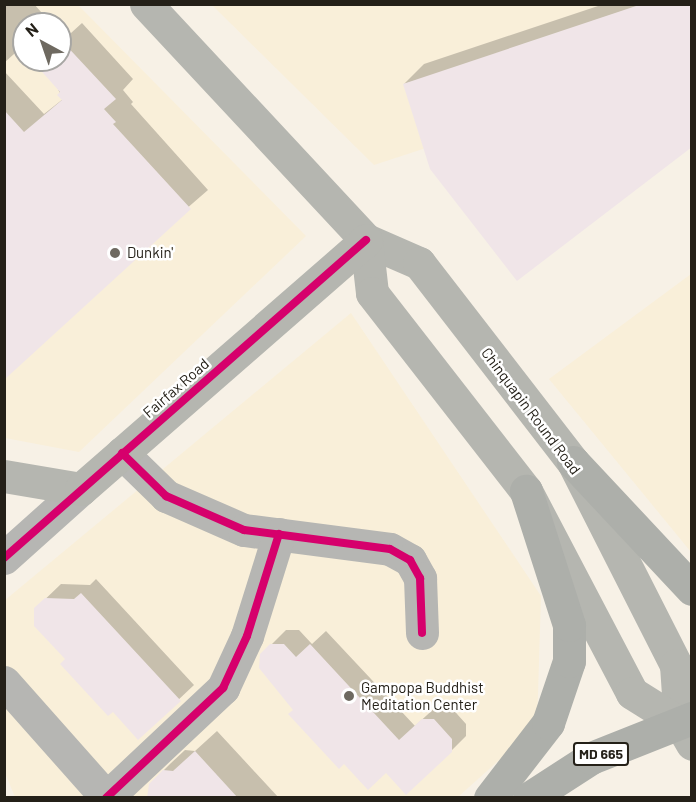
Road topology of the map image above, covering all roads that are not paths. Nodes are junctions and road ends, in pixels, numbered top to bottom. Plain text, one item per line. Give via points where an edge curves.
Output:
1 (146, 4) edge
2 (366, 240) junction
3 (122, 453) junction
4 (573, 462) junction
5 (4, 476) edge
6 (81, 489) junction
7 (526, 490) junction
8 (279, 534) junction
9 (4, 558) edge
10 (692, 590) edge
11 (422, 633) dead end
12 (4, 682) edge
13 (688, 728) edge
14 (106, 797) edge
15 (490, 798) edge
16 (530, 798) edge

1 - 2 main road, Chinquapin Round Road
2 - 3 main road, Fairfax Road
2 - 4 main road, Chinquapin Round Road via 418,263
2 - 7 main road via 372,293
3 - 6 main road, Fairfax Road
3 - 8 street via 166,496 244,530
4 - 10 main road
4 - 13 main road, Chinquapin Round Road via 676,665
5 - 6 main road
6 - 9 street, Fairfax Road
7 - 13 main road via 632,693
7 - 15 main road via 569,624 569,660 548,723
8 - 11 street via 390,549 410,560 420,578
8 - 14 street via 247,636 223,688
12 - 14 street
13 - 16 main road, MD 665 via 591,758

